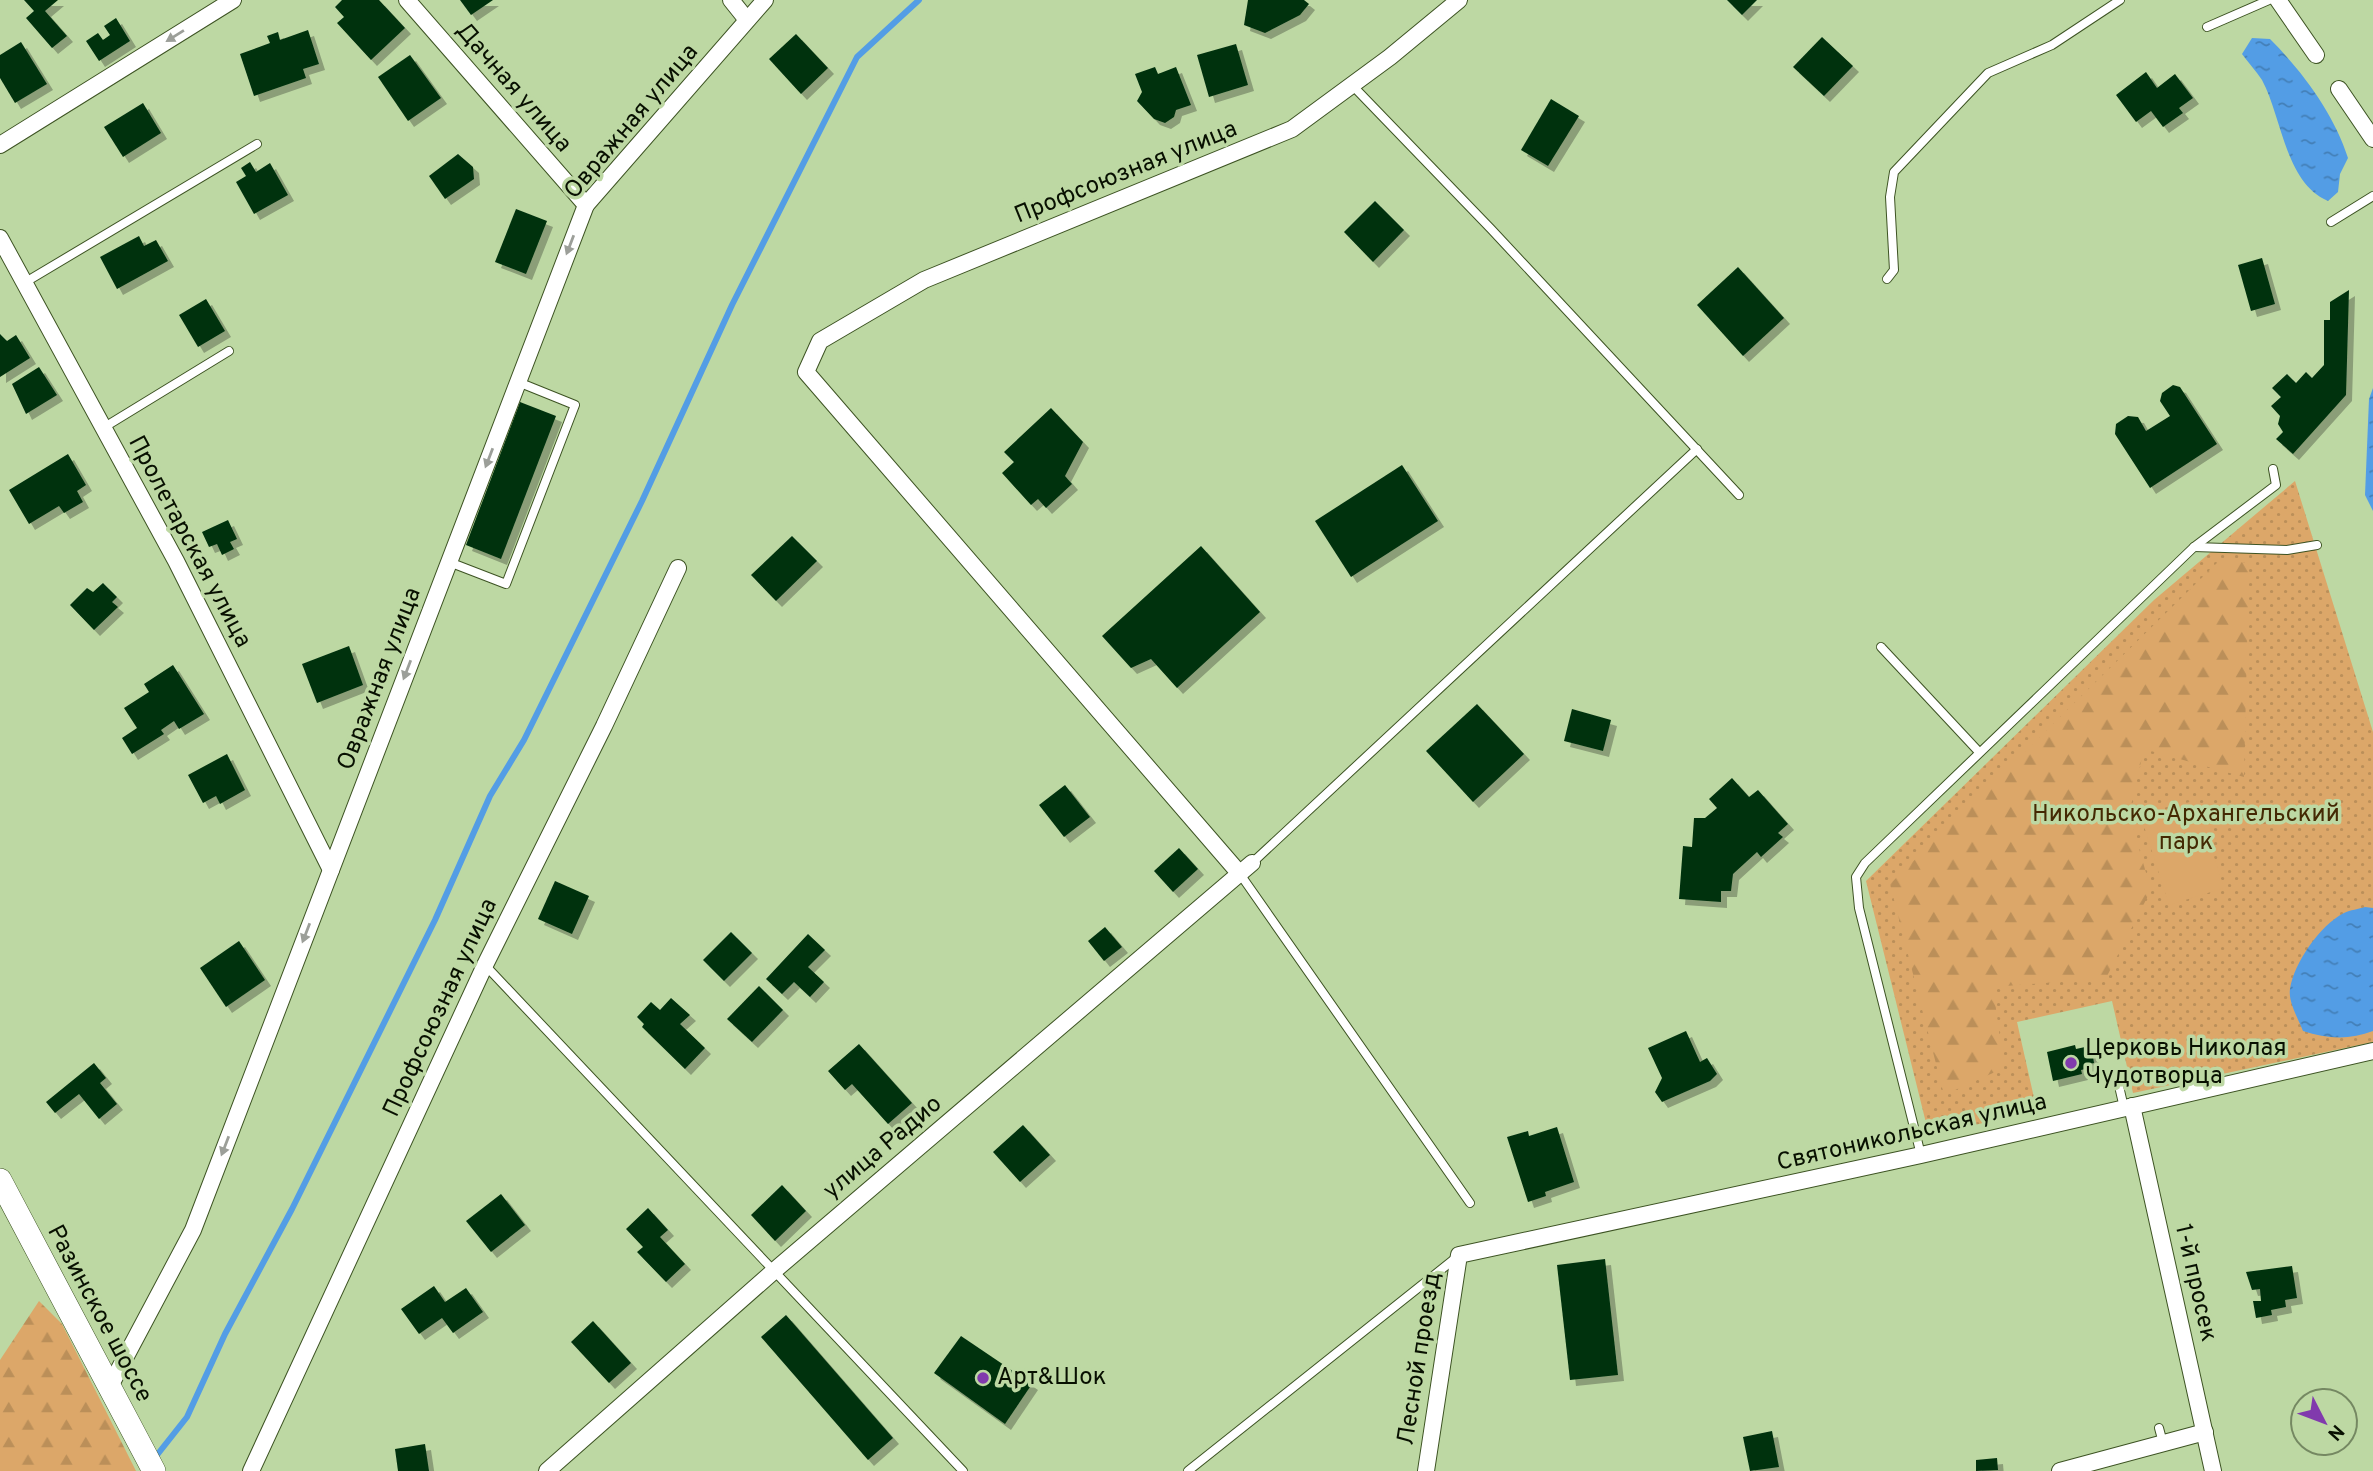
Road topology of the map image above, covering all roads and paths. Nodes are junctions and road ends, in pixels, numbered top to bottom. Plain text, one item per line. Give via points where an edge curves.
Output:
1 (233, 0) edge
2 (407, 0) edge
3 (731, 0) edge
4 (765, 0) edge
5 (1459, 0) edge
6 (2120, 0) edge
7 (2269, 0) edge
8 (2278, 0) edge
9 (747, 20) junction
10 (2207, 27) dead end
11 (2316, 55) dead end
12 (1352, 85) junction
13 (2339, 89) dead end
14 (2373, 139) edge
15 (257, 144) dead end
16 (0, 145) edge
17 (2373, 196) edge
18 (586, 205) junction
19 (2331, 222) dead end
20 (0, 238) edge
21 (1887, 279) dead end
22 (24, 283) junction
23 (229, 351) dead end
24 (518, 382) junction
25 (103, 428) junction
26 (1697, 449) junction
27 (2273, 469) dead end
28 (1740, 495) dead end
29 (2317, 545) dead end
30 (2194, 547) junction
31 (449, 562) junction
32 (678, 568) dead end
33 (1881, 647) dead end
34 (1979, 752) junction
35 (1246, 869) junction
36 (331, 870) junction
37 (485, 965) junction
38 (2373, 1051) edge
39 (2119, 1086) dead end
40 (2128, 1107) junction
41 (1921, 1155) junction
42 (0, 1180) edge
43 (1470, 1203) dead end
44 (1460, 1255) junction
45 (775, 1270) junction
46 (108, 1390) junction
47 (2205, 1432) junction
48 (154, 1471) edge
49 (251, 1471) edge
50 (547, 1471) edge
51 (963, 1471) edge
52 (1188, 1471) edge
53 (1426, 1471) edge
54 (2060, 1471) edge
55 (2213, 1471) edge

1 -> 16 street
2 - 18 street, Дачная улица
3 - 9 street
4 - 9 street, Овражная улица
5 - 12 street, Профсоюзная улица
6 - 21 lane via 2052,45 1988,73 1895,172 1890,197 1894,271
7 - 10 lane
8 - 11 street
9 - 18 street, Овражная улица
12 - 26 lane
12 - 35 street, Профсоюзная улица via 1292,129 924,280 820,341 806,372
13 - 14 street
15 - 22 lane
17 - 19 lane
18 -> 24 street, Овражная улица
20 - 22 street, Пролетарская улица
22 - 25 street, Пролетарская улица
23 - 25 lane
24 -> 31 street, Овражная улица
24 - 31 lane via 575,405 506,584
25 - 36 street, Пролетарская улица via 176,561
26 - 28 lane
26 - 35 lane
27 - 30 lane via 2276,485
29 - 30 lane via 2287,550
30 - 34 lane
31 -> 36 street, Овражная улица
32 - 37 street, Профсоюзная улица
33 - 34 lane
34 - 41 lane via 1856,877 1858,908
35 - 43 lane
35 - 45 street, улица Радио
36 -> 46 street, Овражная улица via 193,1230
37 - 45 lane
37 - 49 street, Профсоюзная улица
38 - 40 street, Святоникольская улица
39 - 40 lane
40 - 41 street, Святоникольская улица
40 - 47 street, 1-й просек
41 - 44 street, Святоникольская улица
42 - 46 main road, Разинское шоссе
44 - 52 lane
44 - 53 street, Лесной проезд
45 - 50 street, улица Радио
45 - 51 lane
46 - 48 main road, Разинское шоссе
47 - 54 street via 2161,1435
47 - 55 street, 1-й просек

